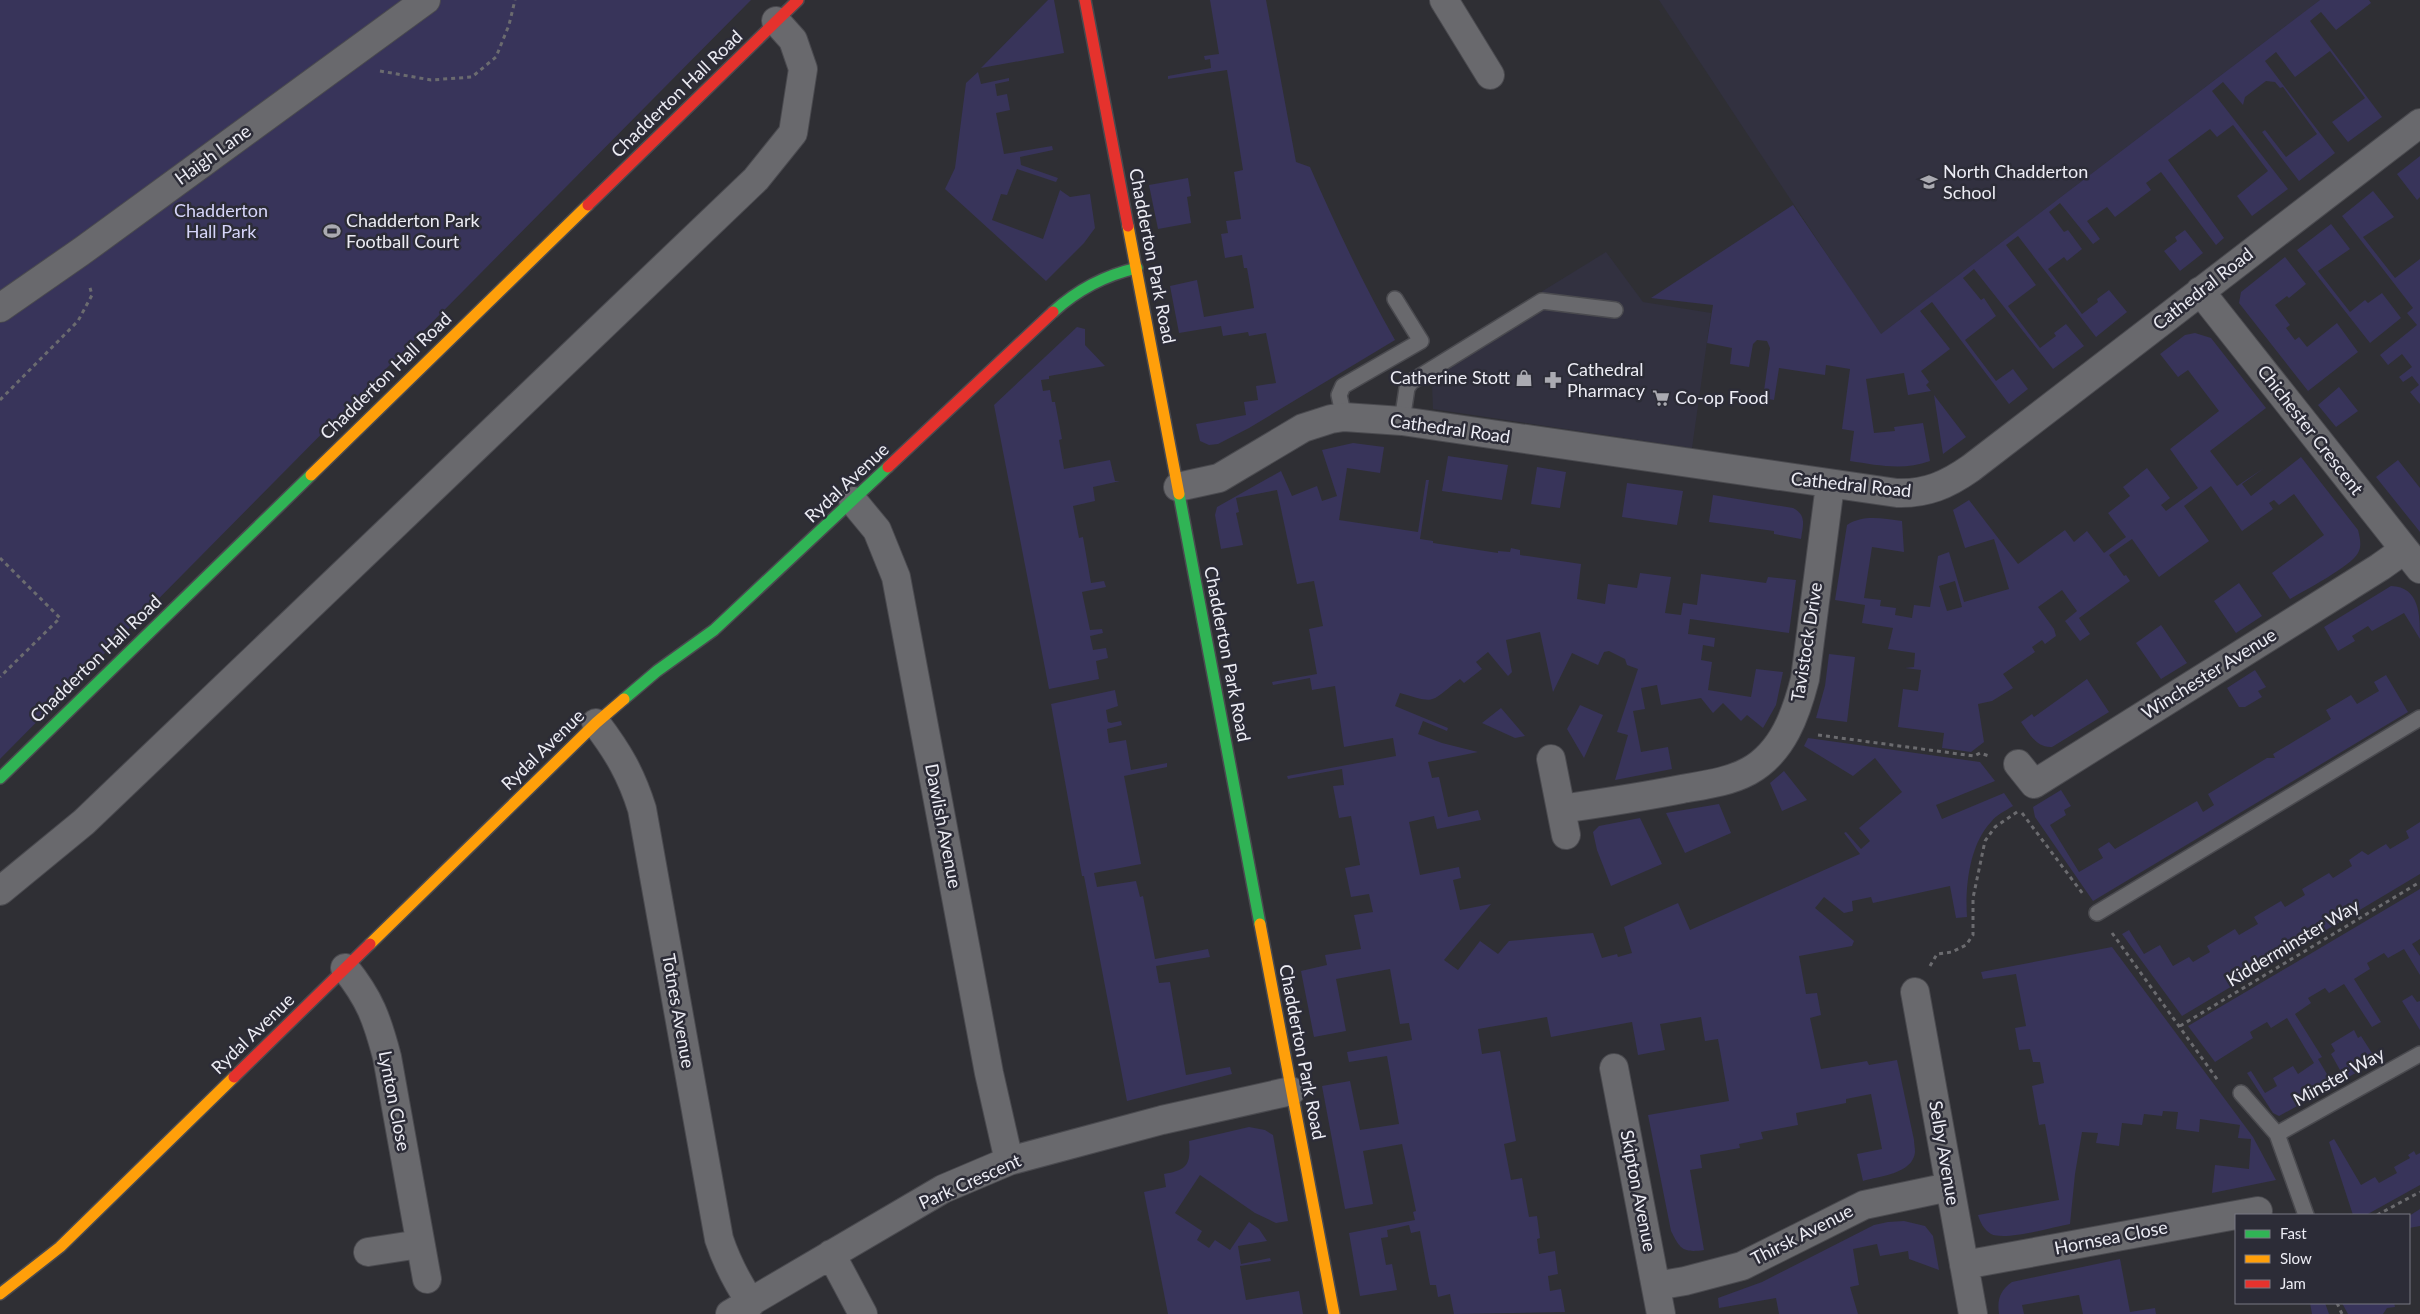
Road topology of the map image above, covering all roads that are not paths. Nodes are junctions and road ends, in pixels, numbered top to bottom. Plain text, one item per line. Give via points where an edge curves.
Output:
1 (426, 0) edge
2 (798, 0) edge
3 (1085, 0) edge
4 (1444, 0) edge
5 (776, 21) junction
6 (1490, 74) dead end
7 (2420, 122) edge
8 (1137, 268) junction
9 (2200, 291) junction
10 (1395, 299) dead end
11 (0, 308) edge
12 (1614, 310) dead end
13 (1344, 417) junction
14 (1402, 421) junction
15 (1830, 485) junction
16 (1178, 487) junction
17 (853, 501) junction
18 (2412, 559) edge
19 (2420, 718) edge
20 (596, 722) junction
21 (1551, 759) dead end
22 (2018, 764) dead end
23 (0, 778) edge
24 (1561, 809) junction
25 (1566, 835) dead end
26 (0, 891) edge
27 (2097, 913) road end
28 (345, 968) junction
29 (1915, 992) dead end
30 (2420, 1054) edge
31 (1614, 1068) dead end
32 (1291, 1091) junction
33 (2241, 1093) dead end
34 (2277, 1134) junction
35 (1010, 1161) junction
36 (1949, 1187) junction
37 (2258, 1211) dead end
38 (2242, 1214) edge
39 (2306, 1214) edge
40 (2235, 1215) edge
41 (420, 1244) junction
42 (368, 1252) dead end
43 (831, 1254) junction
44 (1964, 1266) junction
45 (427, 1280) dead end
46 (1656, 1286) junction
47 (0, 1294) edge
48 (741, 1308) edge
49 (863, 1314) edge
50 (1334, 1314) edge
51 (1661, 1314) edge
52 (1973, 1314) edge

1 - 11 street, Haigh Lane via 82,252
2 - 5 street, Chadderton Hall Road
3 - 8 street, Chadderton Park Road
4 - 6 street
5 - 23 street, Chadderton Hall Road
5 - 26 street via 793,40 803,68 793,133 756,179 84,822
7 - 9 street, Cathedral Road
8 - 16 street, Chadderton Park Road
8 - 17 street, Rydal Avenue via 1092,284 1064,302
9 - 15 street, Cathedral Road via 1948,483 1913,494
9 - 18 street, Chichester Crescent
10 - 13 lane via 1420,341 1343,386 1340,395
12 - 14 lane via 1542,301 1411,382 1407,388
13 - 14 street, Cathedral Road
13 - 16 street, Cathedral Road via 1302,428 1219,478
14 - 15 street, Cathedral Road
15 - 24 street, Tavistock Drive via 1805,679 1788,731 1772,751 1749,771 1721,782
16 - 32 street, Chadderton Park Road
17 - 20 street, Rydal Avenue via 714,630 657,671
17 - 35 street, Dawlish Avenue via 877,530 896,577 987,1063
18 - 22 street, Winchester Avenue via 2372,573 2034,784
19 - 27 lane
20 - 28 street, Rydal Avenue
20 - 48 street, Totnes Avenue via 621,756 634,782 642,809 719,1239
21 - 24 street
24 - 25 street
28 - 41 street, Lynton Close via 369,1001 379,1026
28 - 47 street, Rydal Avenue via 60,1247
29 - 36 street, Selby Avenue
30 - 34 lane, Minster Way
31 - 46 street, Skipton Avenue
32 - 35 street, Park Crescent via 1162,1120
32 - 50 street, Chadderton Park Road
33 - 34 lane
34 - 39 lane
35 - 43 street, Park Crescent via 943,1189
36 - 44 street, Selby Avenue
36 - 46 street, Thirsk Avenue via 1864,1204 1742,1266
37 - 38 street, Hornsea Close
40 - 44 street, Hornsea Close
41 - 42 street
41 - 45 street, Lynton Close
43 - 48 street, Park Crescent
43 - 49 street
44 - 52 street, Selby Avenue
46 - 51 street, Skipton Avenue

